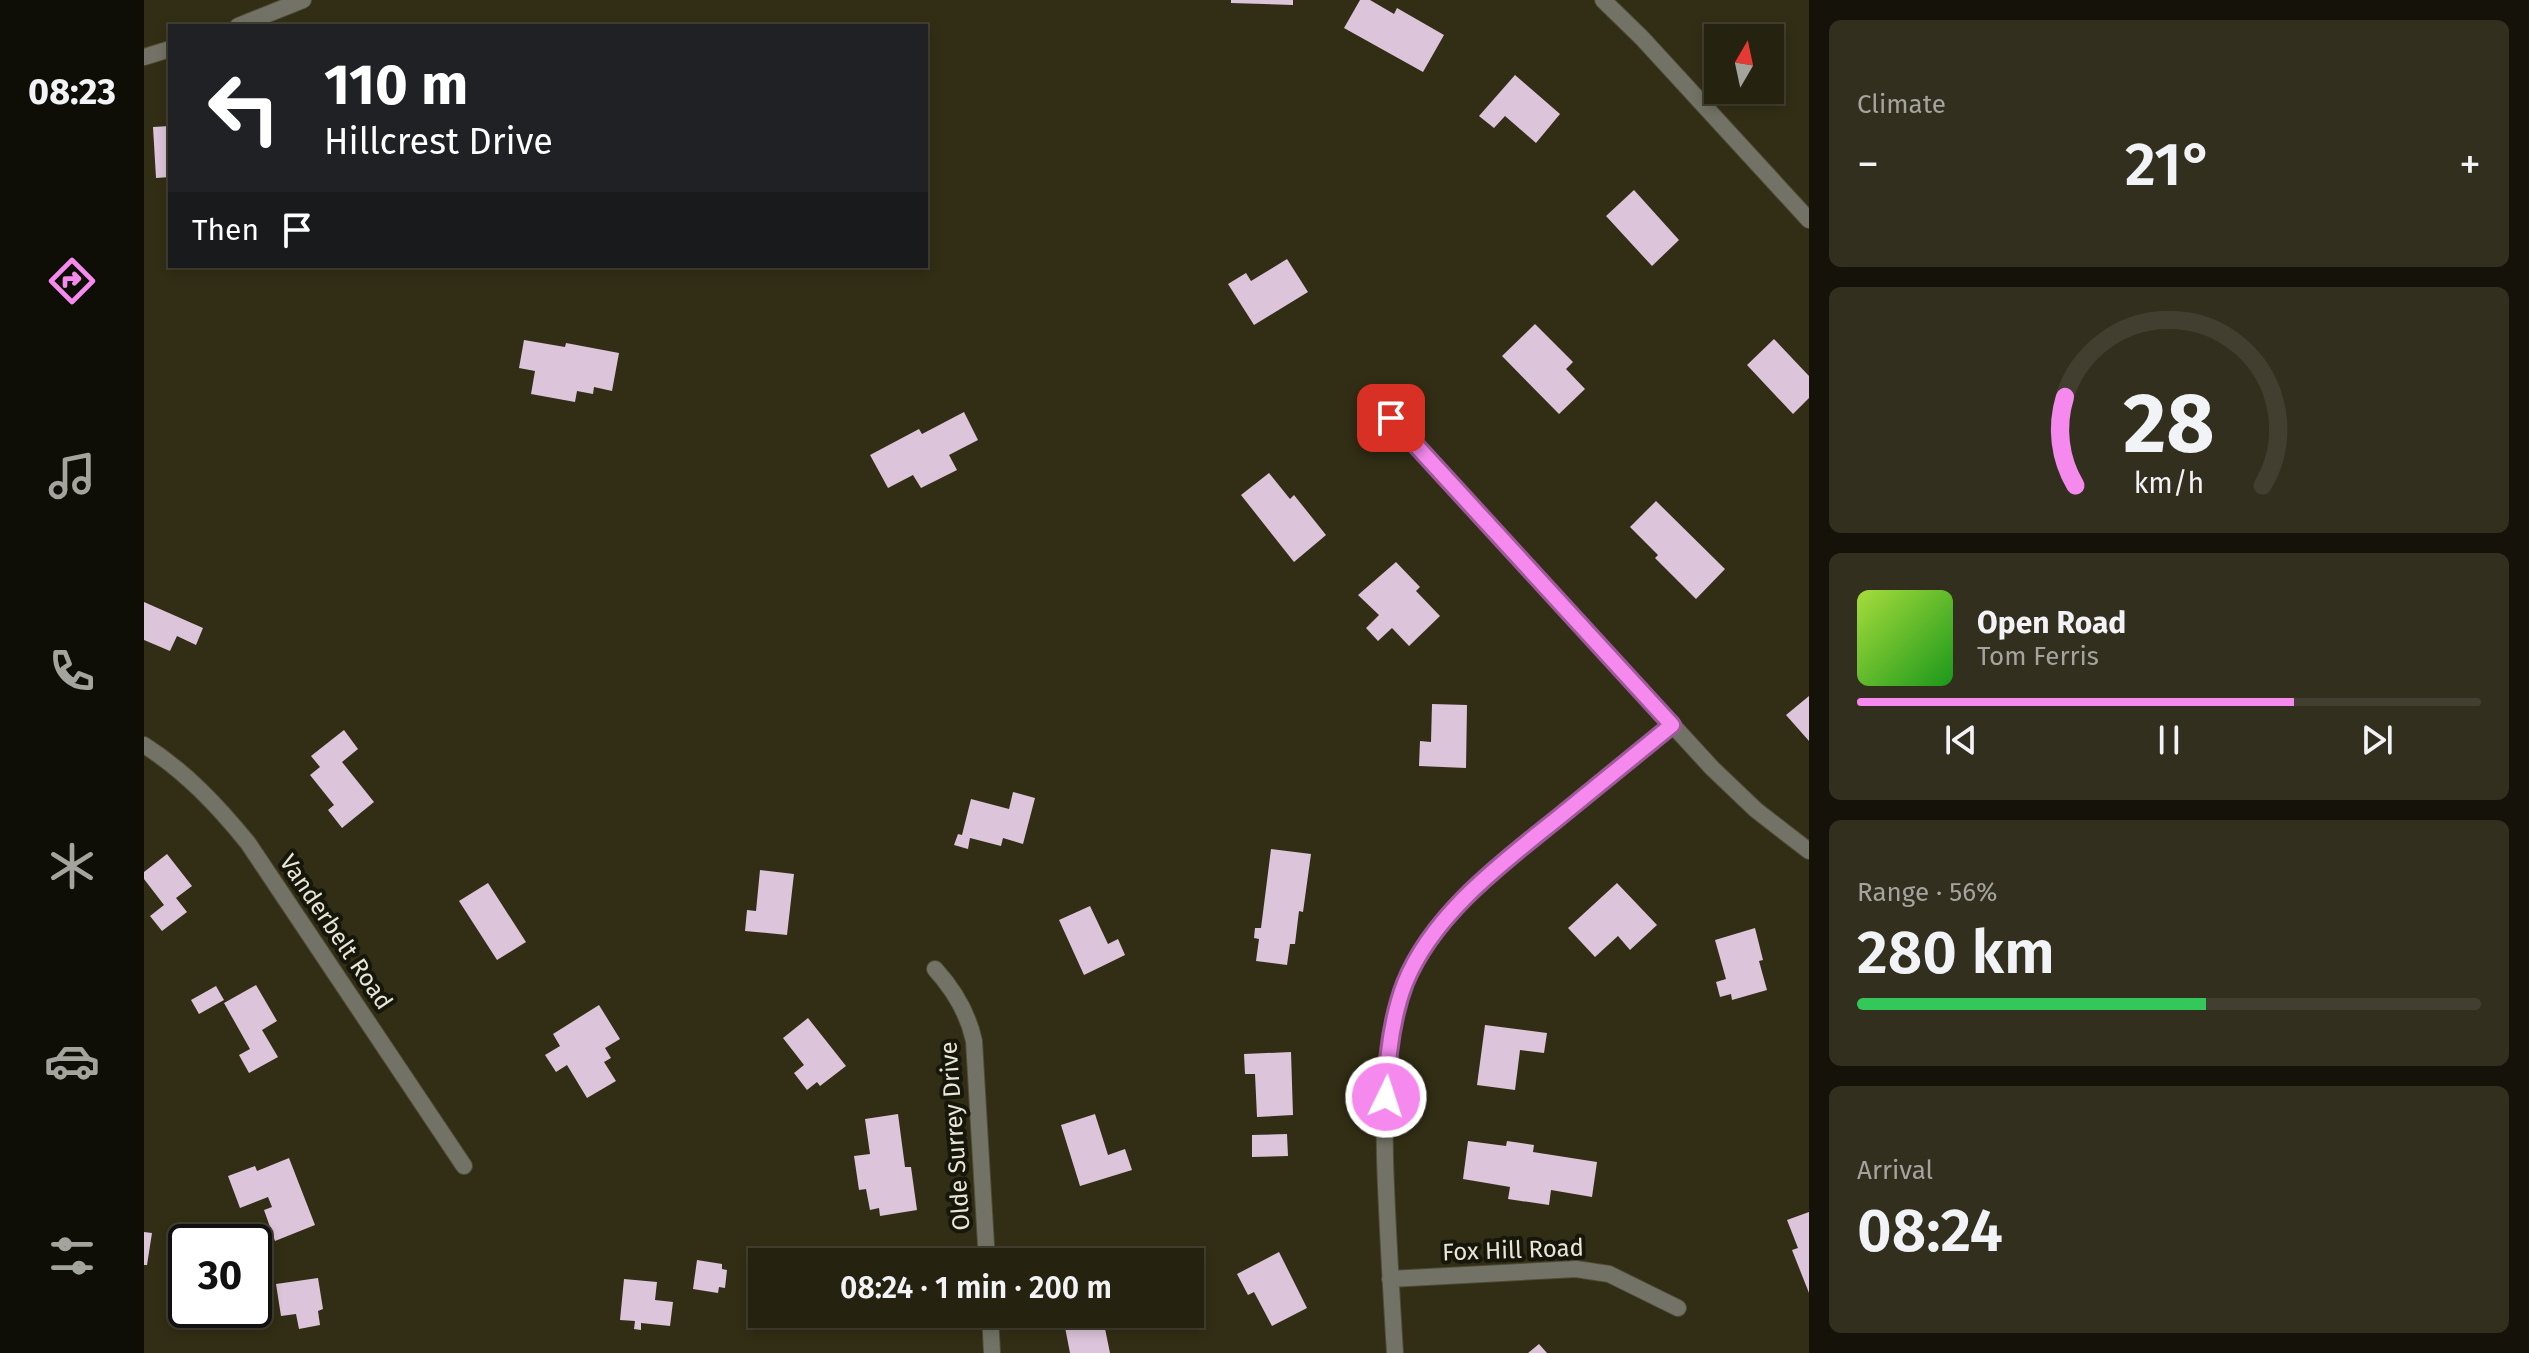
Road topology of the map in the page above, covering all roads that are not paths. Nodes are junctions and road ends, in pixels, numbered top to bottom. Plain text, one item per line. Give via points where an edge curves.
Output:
1 (303, 0) edge
2 (1603, 0) edge
3 (243, 24) edge
4 (168, 50) edge
5 (144, 57) edge
6 (1809, 220) edge
7 (1391, 418) dead end
8 (1672, 725) junction
9 (144, 745) edge
10 (1809, 851) edge
11 (935, 969) dead end
12 (464, 1166) dead end
13 (986, 1248) edge
14 (1390, 1279) junction
15 (1678, 1308) dead end
16 (991, 1328) edge
17 (992, 1353) edge
18 (1395, 1353) edge

1 - 3 street
2 - 6 street
4 - 5 street
7 - 8 street
8 - 10 street via 1756,810
8 - 14 street via 1508,858 1451,914 1406,981 1387,1077
9 - 12 street, Vanderbelt Road via 213,799 248,843
11 - 13 street, Olde Surrey Drive via 960,1002 974,1041
14 - 15 street, Fox Hill Road via 1576,1269 1609,1274
14 - 18 street
16 - 17 street

